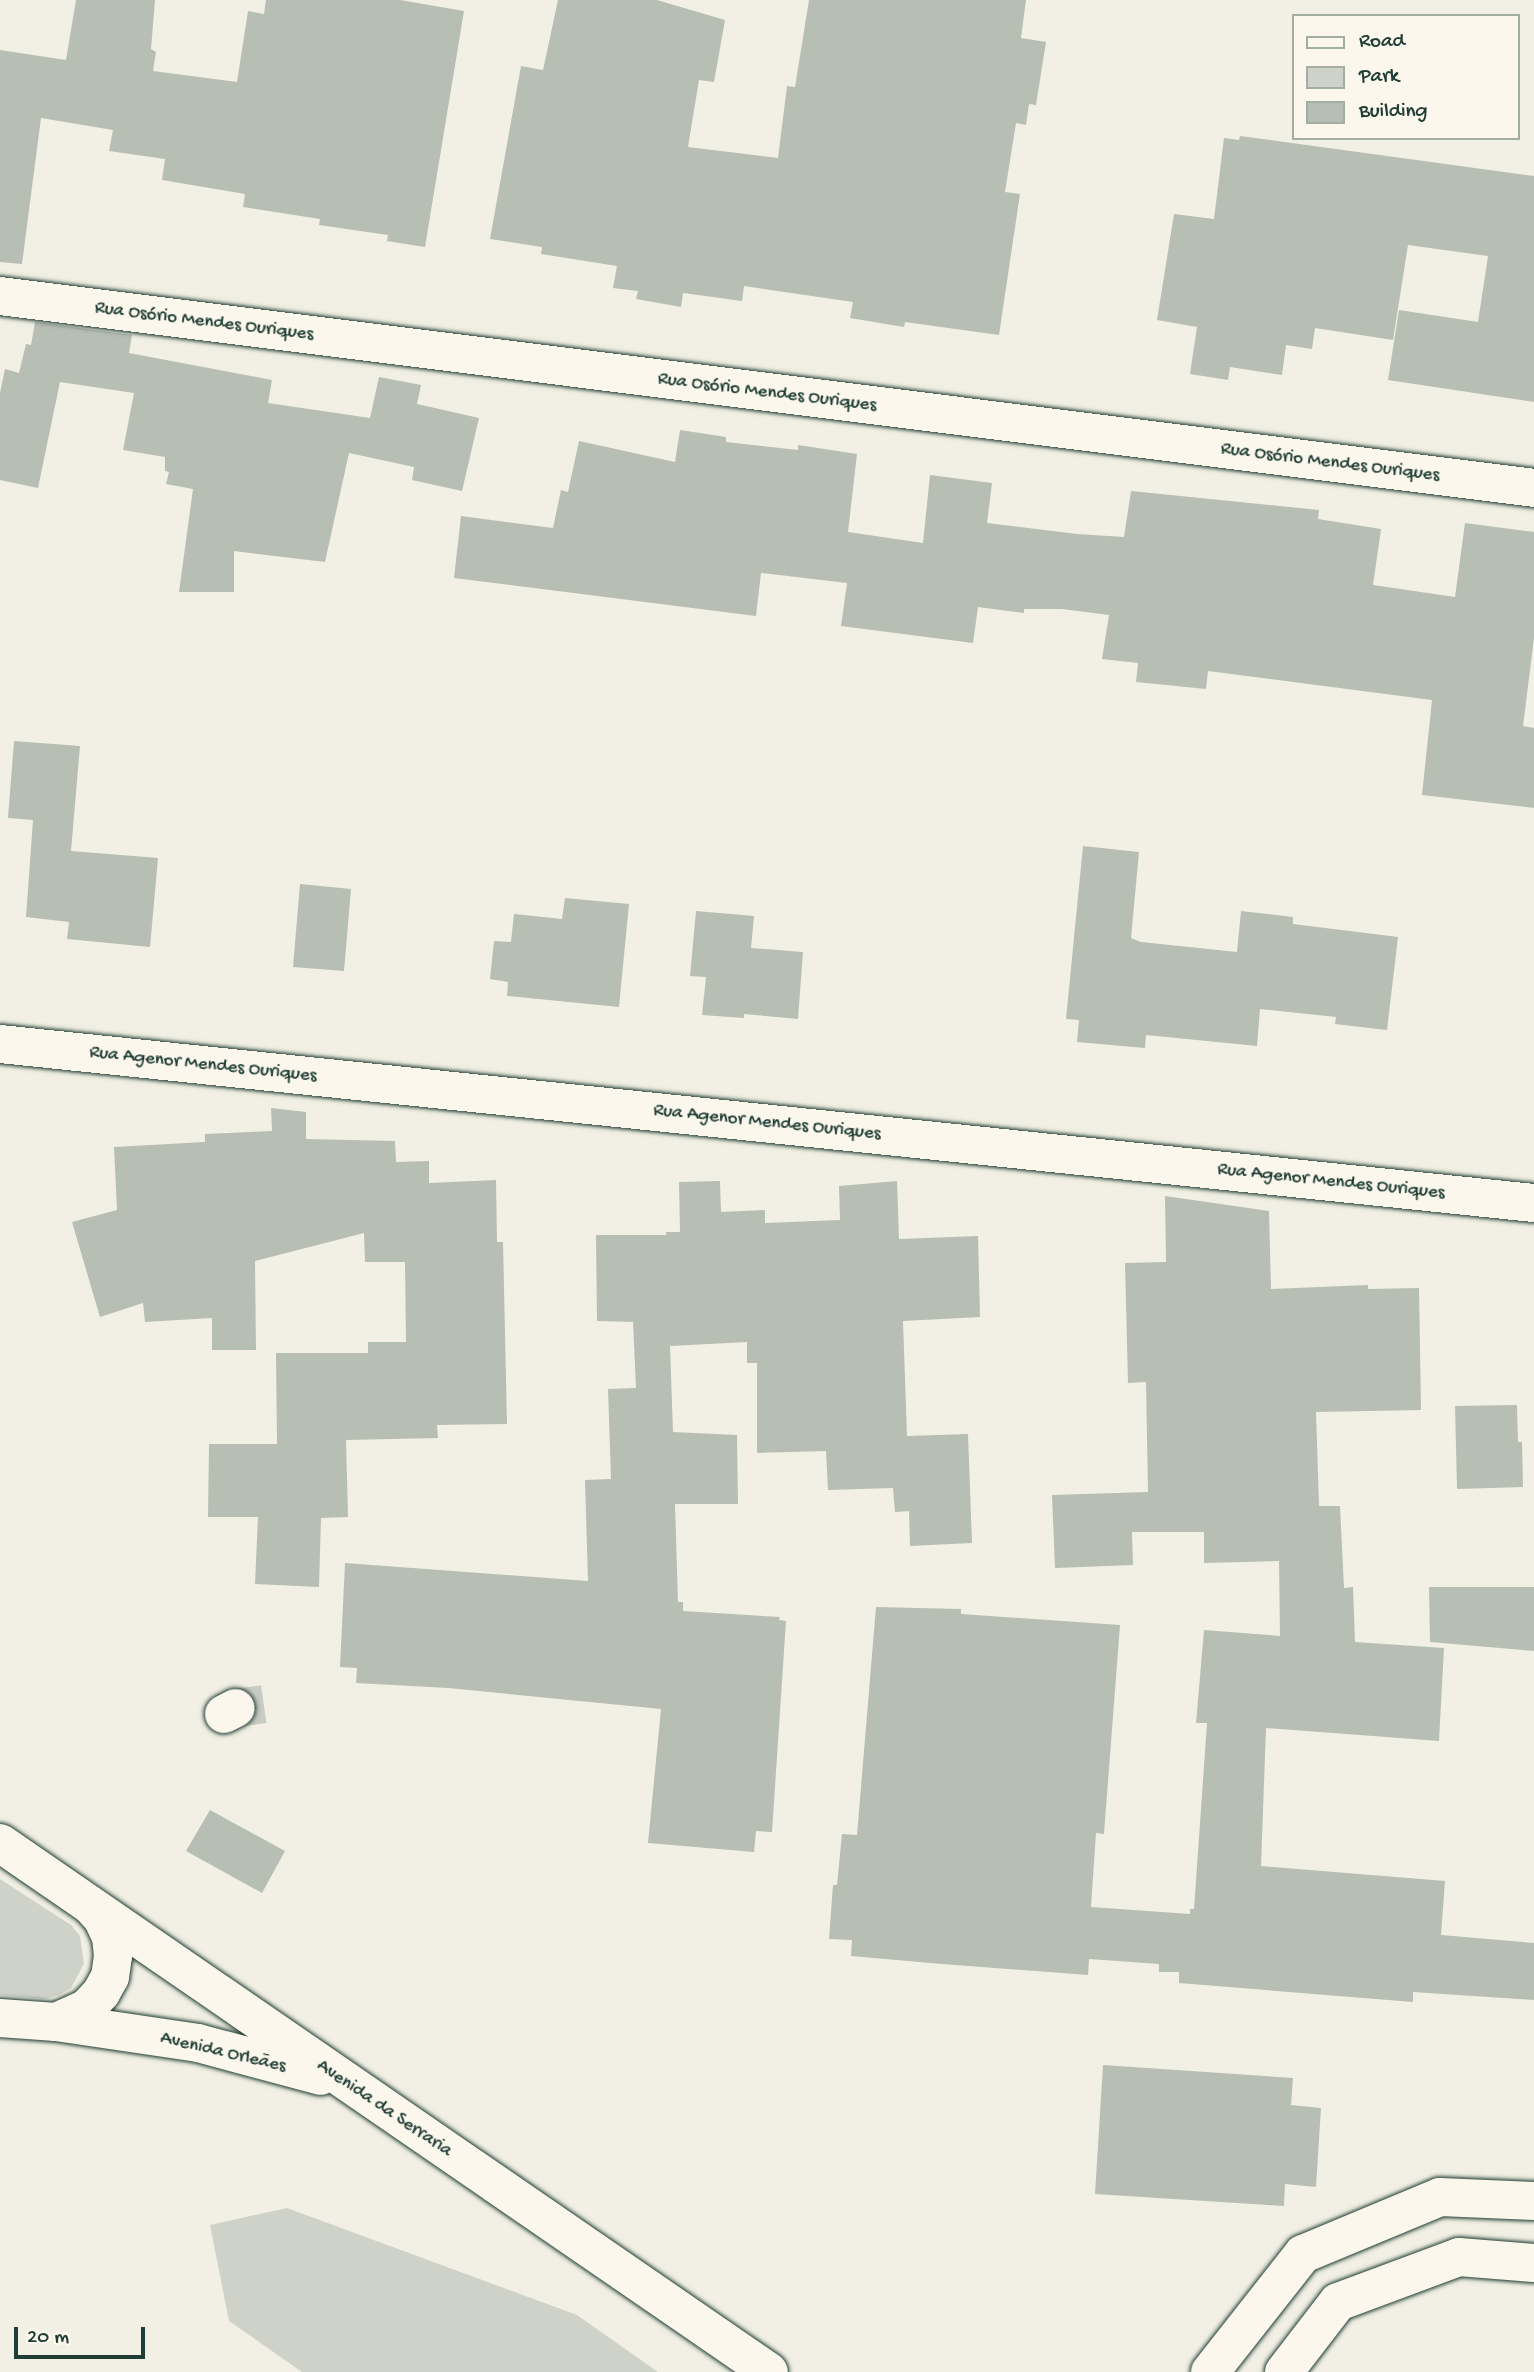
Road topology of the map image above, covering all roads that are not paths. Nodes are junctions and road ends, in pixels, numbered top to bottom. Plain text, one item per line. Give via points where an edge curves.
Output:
1 (0, 296) edge
2 (1534, 488) edge
3 (0, 1044) edge
4 (1534, 1203) edge
5 (0, 1843) edge
6 (89, 1904) junction
7 (0, 2018) edge
8 (56, 2022) junction
9 (347, 2084) junction
10 (1534, 2202) edge
11 (1534, 2263) edge
12 (769, 2372) edge
13 (1210, 2372) edge
14 (1284, 2372) edge

1 - 2 street, Rua Osório Mendes Ouriques
3 - 4 street, Rua Agenor Mendes Ouriques
5 - 6 street, Avenida da Serraria
6 - 8 street via 111,1937 110,1977 87,2007
6 - 9 street, Avenida da Serraria
7 - 8 street, Avenida Orleães
8 - 9 street, Avenida Orleães via 198,2043
9 - 12 street, Avenida da Serraria
10 - 13 street via 1440,2197 1303,2255
11 - 14 street via 1458,2257 1338,2302

